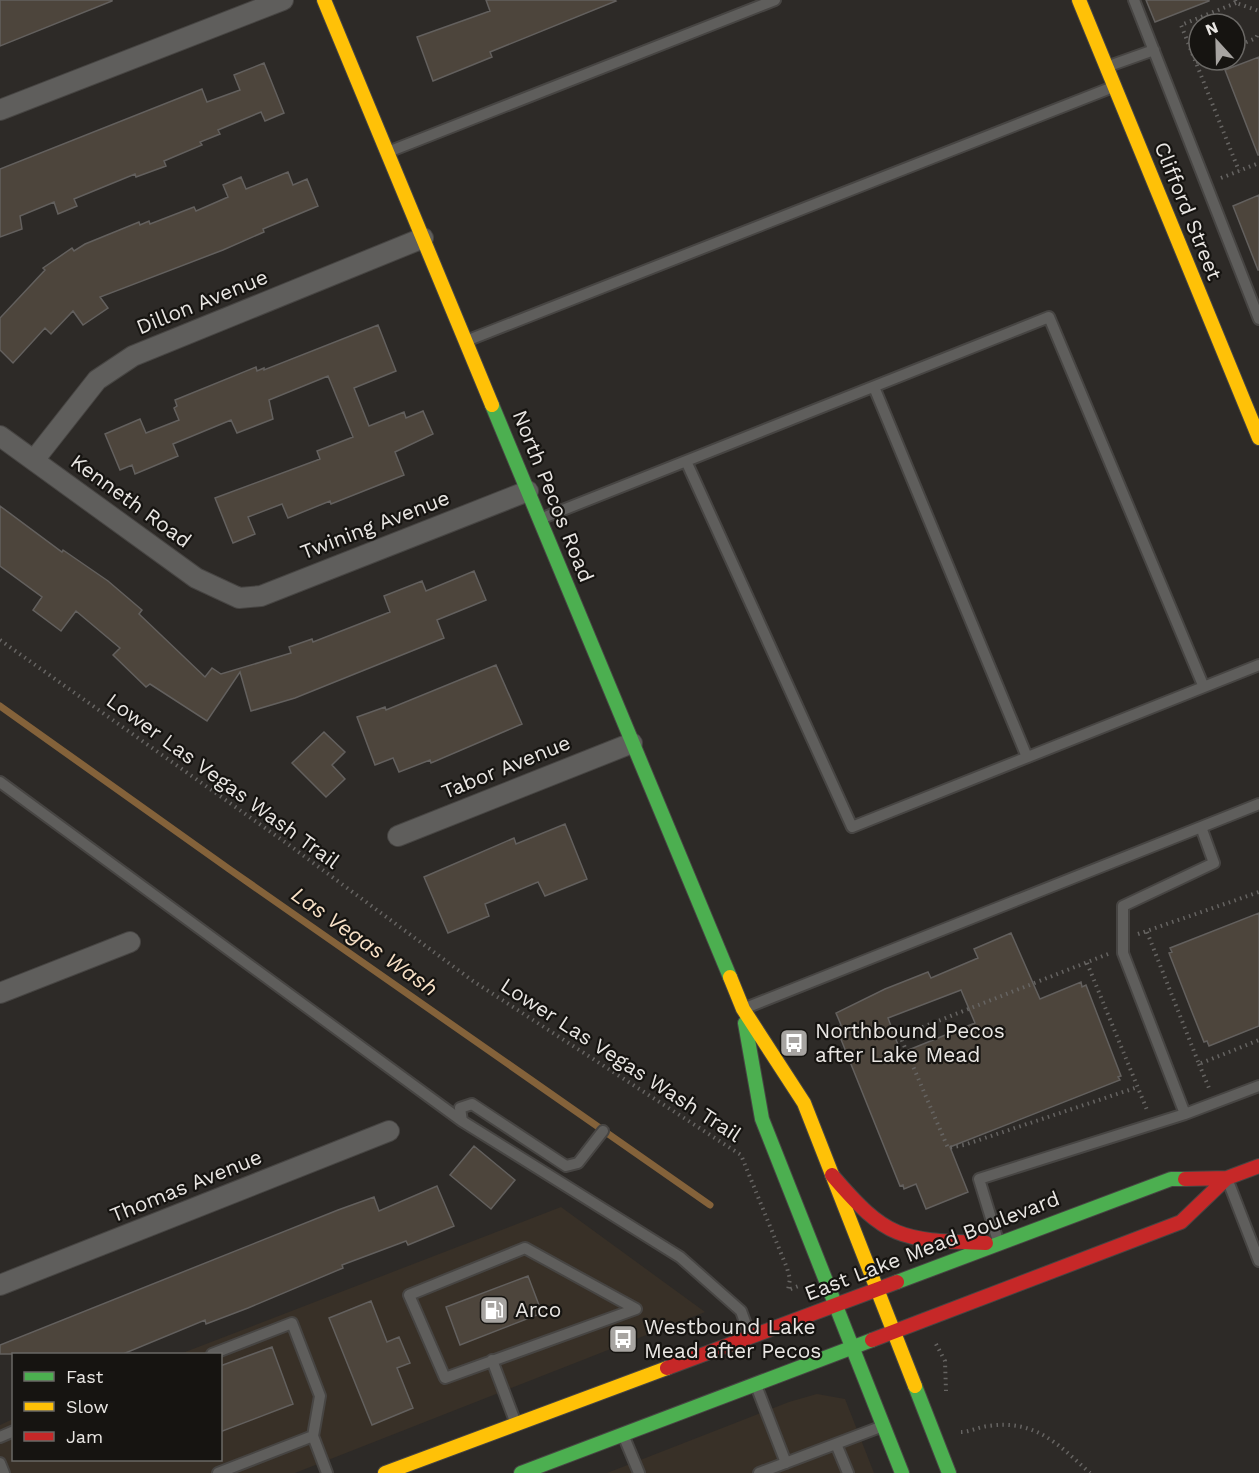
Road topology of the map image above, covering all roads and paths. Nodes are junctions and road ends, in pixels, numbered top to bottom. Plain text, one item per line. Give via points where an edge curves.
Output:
1 (283, 0) edge
2 (324, 0) edge
3 (775, 0) edge
4 (1079, 0) edge
5 (1134, 0) edge
6 (1235, 2) edge
7 (1259, 11) edge
8 (1212, 12) edge
9 (1187, 23) edge
10 (1259, 32) edge
11 (1187, 40) edge
12 (1247, 42) edge
13 (1154, 50) junction
14 (1107, 66) junction
15 (1200, 72) edge
16 (1115, 86) junction
17 (0, 110) edge
18 (388, 153) junction
19 (1259, 163) edge
20 (1239, 171) junction
21 (1205, 184) junction
22 (423, 238) junction
23 (1259, 320) edge
24 (466, 341) junction
25 (874, 387) junction
26 (0, 436) edge
27 (1259, 438) edge
28 (34, 460) junction
29 (686, 461) junction
30 (528, 491) junction
31 (539, 519) junction
32 (239, 598) joint
33 (0, 640) edge
34 (1259, 665) edge
35 (1203, 685) junction
36 (632, 743) junction
37 (1027, 757) junction
38 (0, 782) edge
39 (1259, 804) edge
40 (1201, 827) junction
41 (398, 836) dead end
42 (1259, 892) edge
43 (129, 942) dead end
44 (1123, 949) junction
45 (1087, 963) junction
46 (0, 993) edge
47 (742, 1009) junction
48 (1259, 1040) edge
49 (1199, 1064) junction
50 (1259, 1086) edge
51 (1138, 1087) junction
52 (1215, 1102) junction
53 (1185, 1114) junction
54 (462, 1121) junction
55 (1153, 1124) junction
56 (390, 1131) dead end
57 (603, 1131) dead end
58 (1259, 1166) edge
59 (832, 1175) junction
60 (1227, 1178) junction
61 (999, 1243) junction
62 (1259, 1261) edge
63 (824, 1277) junction
64 (0, 1285) edge
65 (877, 1289) junction
66 (835, 1305) junction
67 (924, 1320) junction
68 (893, 1332) junction
69 (750, 1336) junction
70 (851, 1347) junction
71 (215, 1353) edge
72 (492, 1360) junction
73 (755, 1384) junction
74 (950, 1401) dead end
75 (958, 1422) dead end
76 (516, 1424) junction
77 (883, 1426) junction
78 (623, 1434) junction
79 (313, 1436) junction
80 (836, 1444) junction
81 (0, 1463) edge
82 (786, 1463) junction
83 (4, 1473) edge
84 (218, 1473) edge
85 (327, 1473) edge
86 (386, 1473) edge
87 (521, 1473) edge
88 (639, 1473) edge
89 (759, 1473) edge
90 (848, 1473) edge
91 (902, 1473) edge
92 (949, 1473) edge
93 (1090, 1473) edge

1 - 17 street
2 - 18 main road, North Pecos Road
3 - 18 lane
4 - 14 main road, Clifford Street
5 - 13 lane
6 - 7 path
6 - 8 path
9 - 11 path via 1181,26
10 - 12 path
13 - 14 lane
13 - 21 lane
14 - 16 main road, Clifford Street
15 - 20 path
16 - 24 lane
16 - 27 main road, Clifford Street
18 - 22 main road, North Pecos Road
19 - 20 path
20 - 21 path
21 - 23 lane
22 - 24 main road, North Pecos Road
22 - 28 street, Dillon Avenue via 133,356 97,380
24 - 30 main road, North Pecos Road
25 - 29 lane
25 - 35 lane via 1049,316
25 - 37 lane
26 - 28 street, Kenneth Road
28 - 32 street, Kenneth Road via 196,578
29 - 31 lane
29 - 37 lane via 852,827
30 - 31 main road, North Pecos Road
30 - 32 street, Twining Avenue via 261,596
31 - 36 main road, North Pecos Road
33 - 63 path, Lower Las Vegas Wash Trail via 473,981 741,1155 787,1268 788,1290
34 - 35 lane
35 - 37 lane
36 - 41 street, Tabor Avenue
36 - 47 main road, North Pecos Road
38 - 54 lane
39 - 40 lane
40 - 44 lane via 1214,862 1123,906
40 - 47 lane
42 - 49 path via 1147,932
43 - 46 street
44 - 45 path
44 - 53 lane
45 - 51 path
45 - 51 path via 900,1036 948,1148
47 - 59 main road, North Pecos Road via 804,1103
47 - 63 main road, North Pecos Road via 762,1119
48 - 49 path
49 - 52 path
50 - 52 lane
51 - 55 path
52 - 53 lane
53 - 55 lane
54 - 57 lane via 460,1108 472,1104 566,1166 578,1163
54 - 69 lane via 681,1257 741,1311
55 - 61 lane via 980,1179
56 - 64 street, Thomas Avenue
58 - 60 main road, East Lake Mead Boulevard
59 - 61 main road via 870,1219 896,1236
59 - 65 main road, North Pecos Road
60 - 61 main road, East Lake Mead Boulevard via 1171,1179
60 - 62 lane
60 - 67 main road, East Lake Mead Boulevard via 1181,1222
61 - 65 main road, East Lake Mead Boulevard
63 - 66 main road, North Pecos Road
65 - 66 main road, East Lake Mead Boulevard
65 - 68 main road, North Pecos Road
66 - 69 main road, East Lake Mead Boulevard
66 - 70 main road, North Pecos Road
67 - 68 main road, East Lake Mead Boulevard
67 - 74 path via 945,1361
68 - 70 main road, East Lake Mead Boulevard
68 - 92 main road, North Pecos Road
69 - 76 main road, East Lake Mead Boulevard
70 - 73 main road, East Lake Mead Boulevard
70 - 77 main road, North Pecos Road
71 - 79 lane via 292,1323 320,1396
72 - 72 lane via 503,1356 636,1309 525,1248 409,1295 445,1378
72 - 76 lane
73 - 78 main road, East Lake Mead Boulevard
73 - 82 lane
75 - 93 path via 962,1433 988,1426 1031,1428 1060,1446
76 - 86 main road, East Lake Mead Boulevard
77 - 80 lane
77 - 91 main road, North Pecos Road
78 - 87 main road, East Lake Mead Boulevard
78 - 88 lane
79 - 84 lane
79 - 85 lane
80 - 82 lane
80 - 90 lane
81 - 83 lane
82 - 89 lane

